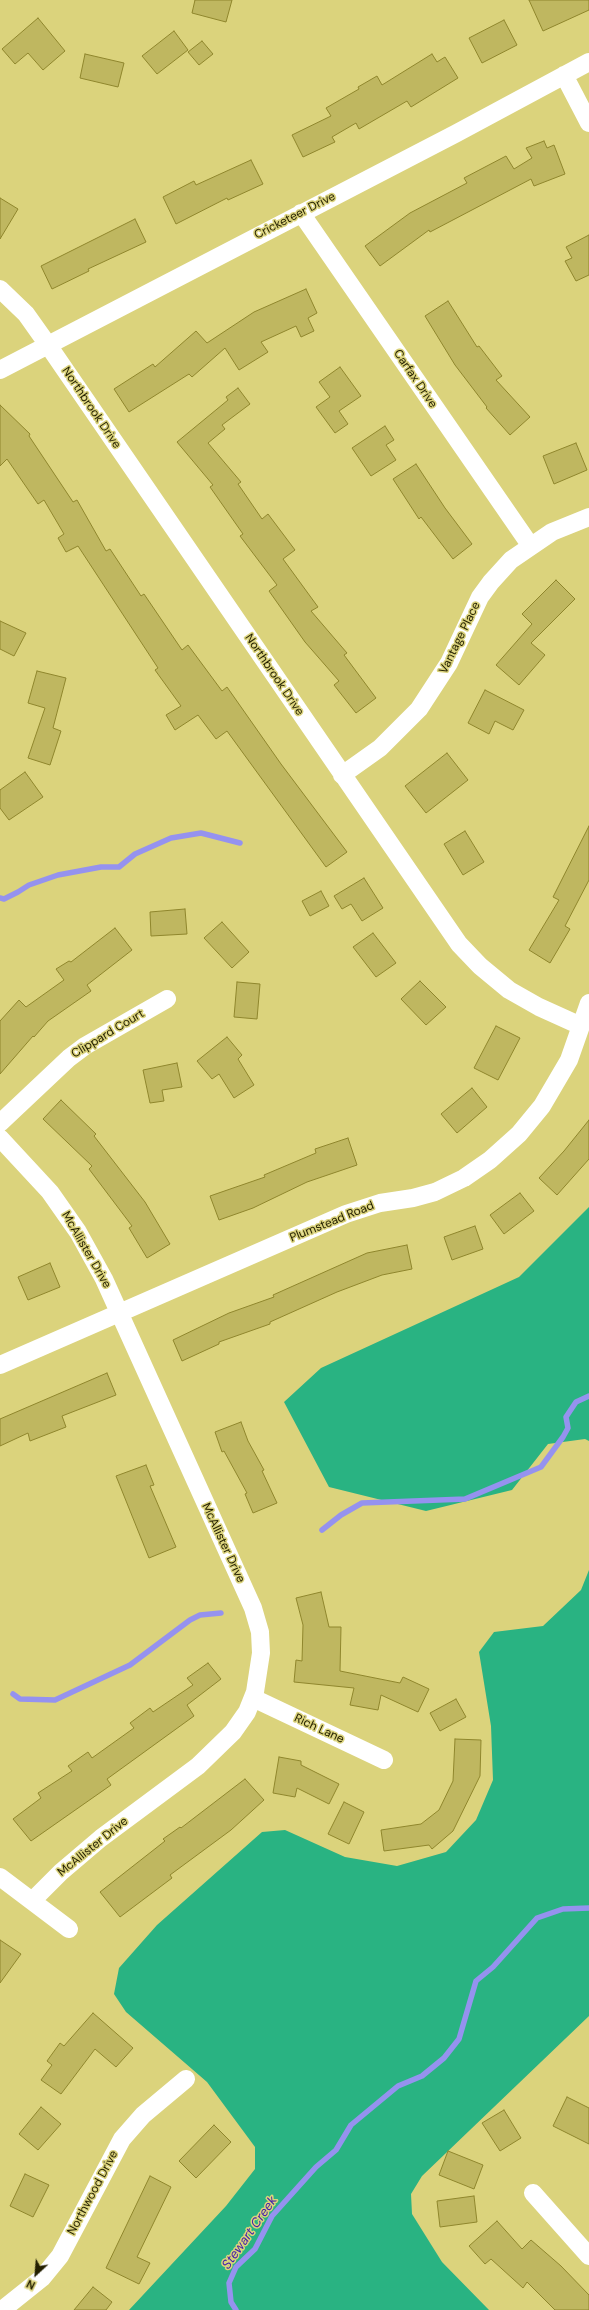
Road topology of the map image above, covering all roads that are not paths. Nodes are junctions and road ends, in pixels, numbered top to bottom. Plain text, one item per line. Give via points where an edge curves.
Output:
1 (589, 62) edge
2 (564, 75) junction
3 (589, 123) edge
4 (301, 213) junction
5 (0, 289) edge
6 (48, 345) junction
7 (0, 370) edge
8 (589, 517) edge
9 (530, 545) junction
10 (342, 775) junction
11 (167, 999) dead end
12 (589, 1002) edge
13 (581, 1026) junction
14 (0, 1123) edge
15 (0, 1138) edge
16 (119, 1313) junction
17 (0, 1365) edge
18 (253, 1698) junction
19 (384, 1760) dead end
20 (0, 1877) edge
21 (32, 1901) junction
22 (69, 1929) dead end
23 (186, 2078) dead end
24 (533, 2194) dead end
25 (589, 2256) edge
26 (2, 2310) edge

1 - 2 street, Cricketeer Drive
2 - 3 street
2 - 4 street, Cricketeer Drive
4 - 6 street, Cricketeer Drive
4 - 9 street, Carfax Drive
5 - 6 street, Northbrook Drive via 26,314
6 - 7 street, Cricketeer Drive
6 - 10 street, Northbrook Drive
8 - 9 street, Vantage Place via 552,532
9 - 10 street, Vantage Place via 511,560 480,597 449,663 419,709 380,748
10 - 13 street, Northbrook Drive via 459,944 509,990
11 - 14 street, Clippard Court via 68,1058
12 - 13 street, Plumstead Road
13 - 16 street, Plumstead Road via 569,1060 542,1106 519,1134 490,1160 464,1178 427,1194 380,1203 346,1214
15 - 16 street, McAllister Drive via 50,1192 78,1232
16 - 17 street, Plumstead Road
16 - 18 street, McAllister Drive via 253,1608 260,1632 261,1653
18 - 19 street, Rich Lane
18 - 21 street, McAllister Drive via 233,1732 218,1748 101,1838
20 - 21 street
21 - 22 street
23 - 26 street, Northwood Drive via 143,2115 122,2139 60,2256 42,2278
24 - 25 street

